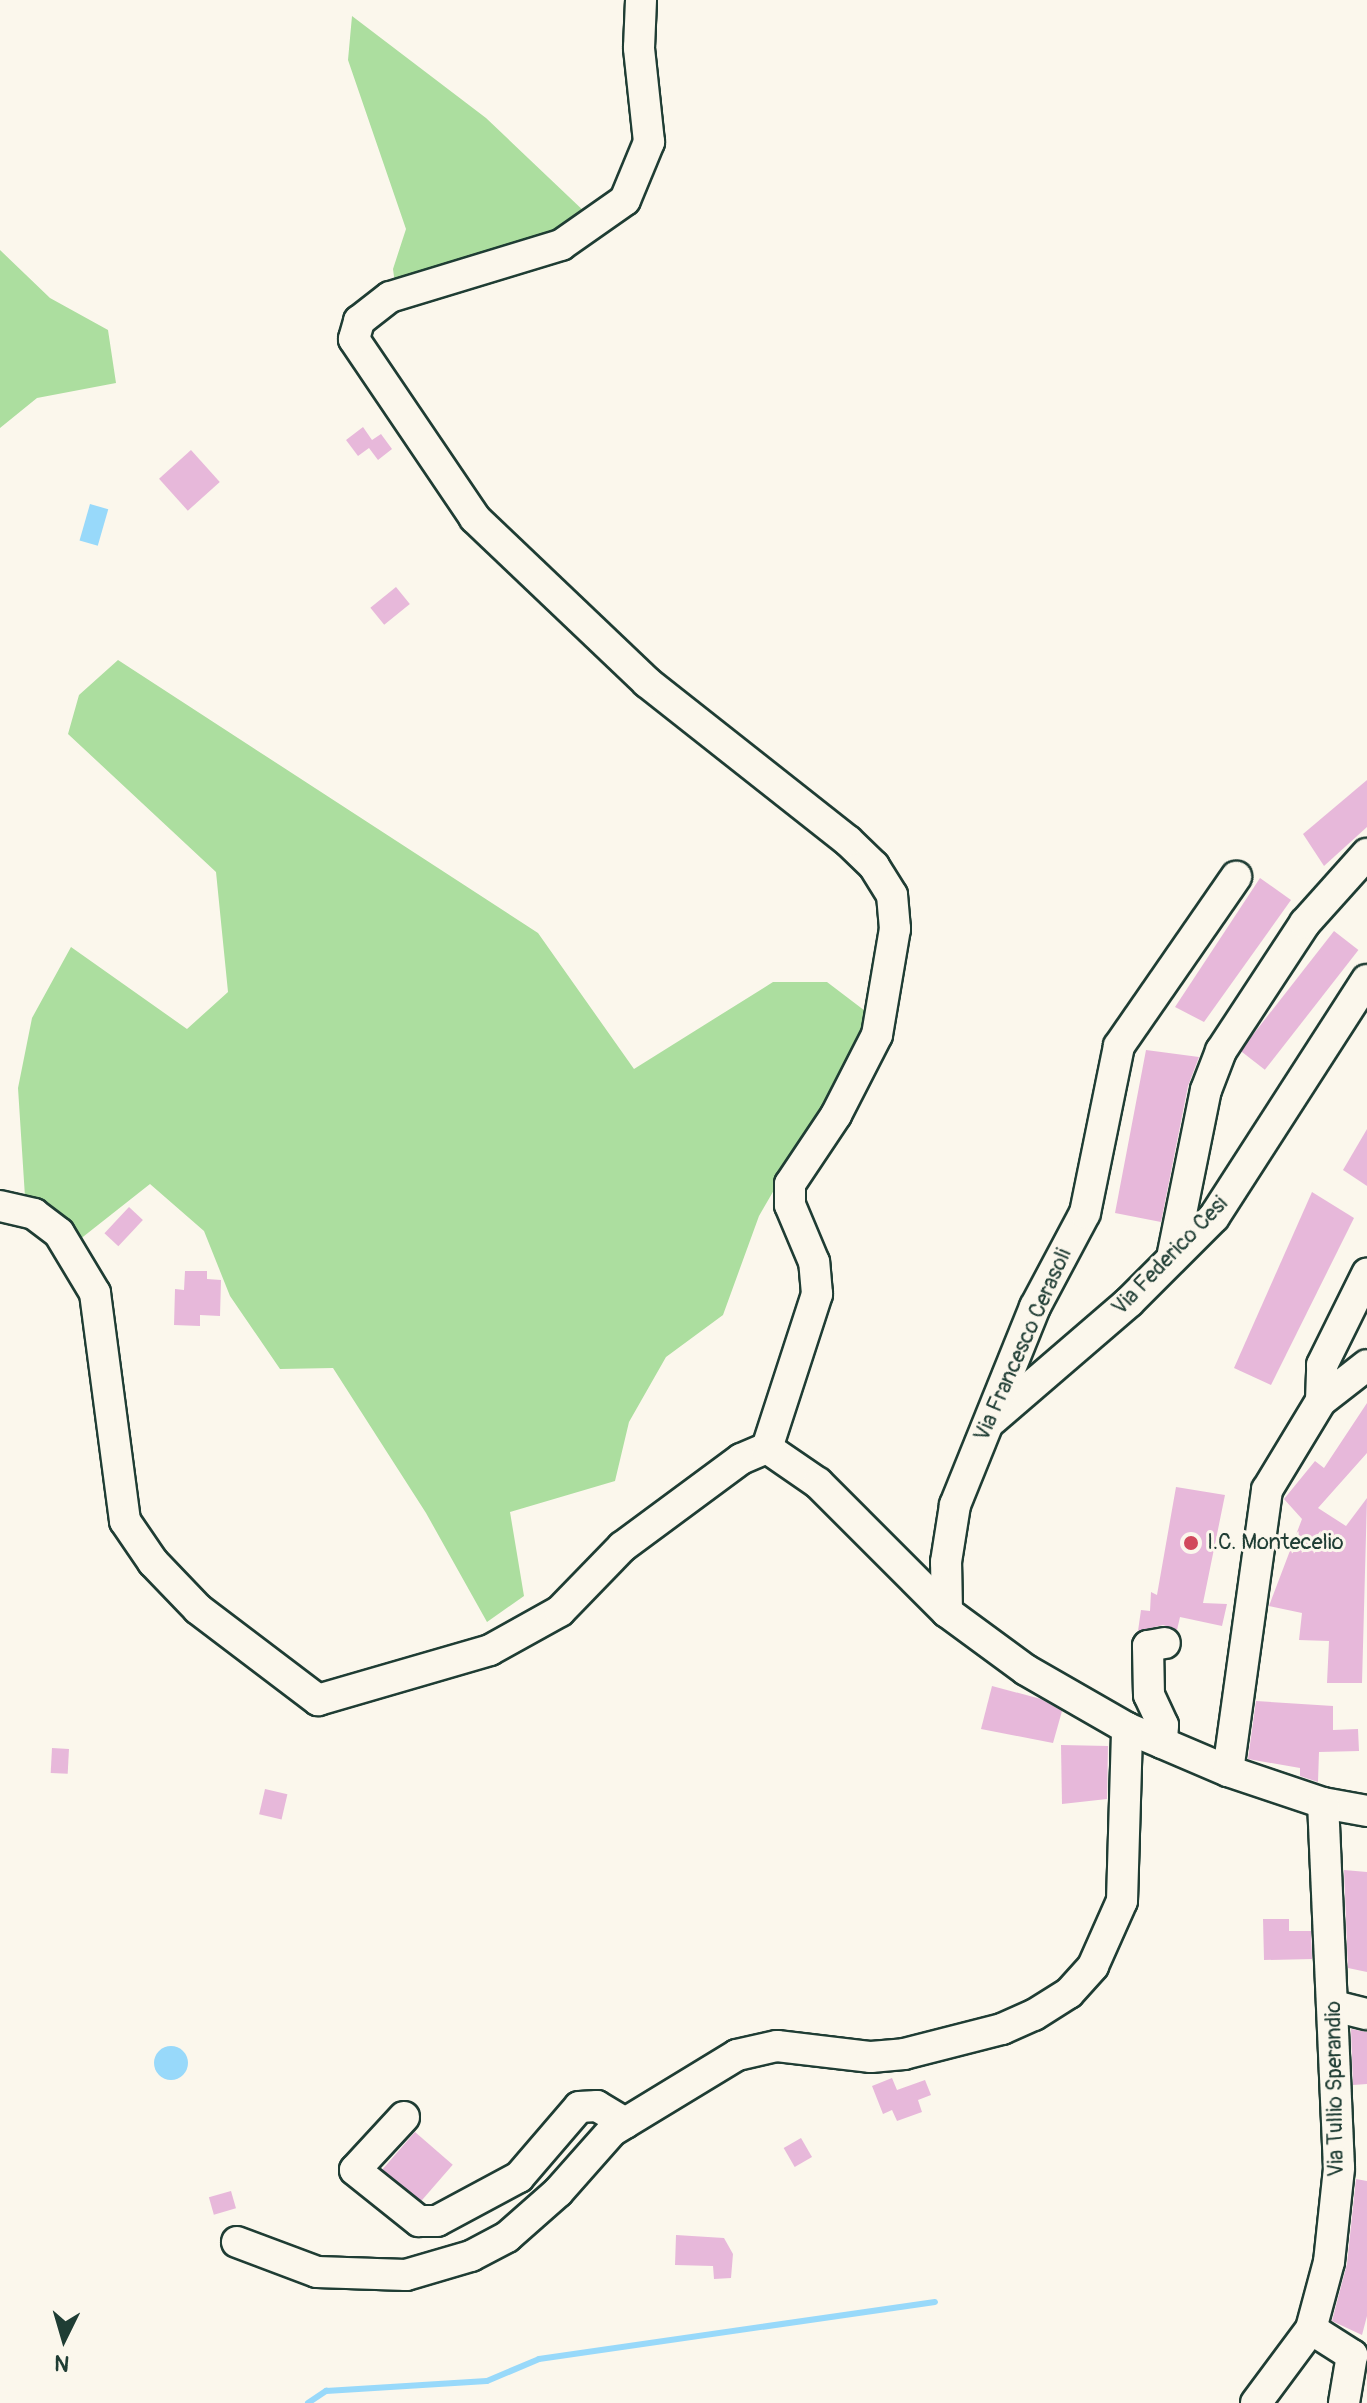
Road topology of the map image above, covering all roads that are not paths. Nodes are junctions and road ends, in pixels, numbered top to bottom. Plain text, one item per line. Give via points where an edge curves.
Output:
1 (641, 0) edge
2 (1367, 854) edge
3 (1236, 877) dead end
4 (1367, 980) edge
5 (0, 1206) edge
6 (1172, 1258) junction
7 (1367, 1274) edge
8 (1367, 1365) edge
9 (1321, 1401) junction
10 (990, 1422) junction
11 (767, 1448) junction
12 (947, 1612) junction
13 (1165, 1643) dead end
14 (1127, 1728) junction
15 (1162, 1743) junction
16 (1228, 1771) junction
17 (1323, 1803) junction
18 (1367, 1811) edge
19 (1334, 2006) junction
20 (1367, 2014) edge
21 (404, 2117) dead end
22 (625, 2123) junction
23 (237, 2242) dead end
24 (1311, 2329) junction
25 (1256, 2403) edge
26 (1344, 2403) edge

1 - 11 street via 639,48 649,142 625,200 561,245 390,297 359,321 354,339 475,518 647,682 848,841 874,866 892,895 894,940 877,1035 836,1115 790,1184 790,1205 815,1268 817,1294
2 - 6 street via 1305,923 1221,1051 1204,1099
3 - 10 street, Via Francesco Cerasoli via 1119,1046 1085,1213 1035,1307
4 - 6 street, Via Federico Cesi via 1228,1197
5 - 11 street via 34,1214 59,1233 95,1293 125,1521 153,1562 198,1609 318,1700 490,1650 560,1611 622,1547 741,1459
6 - 10 street, Via Federico Cesi
7 - 9 street via 1322,1365
8 - 9 street
9 - 16 street via 1267,1490
10 - 12 street, Via Francesco Cerasoli via 951,1521
11 - 12 street via 818,1483
12 - 14 street via 1014,1663
13 - 15 street via 1148,1646 1149,1695 1163,1725
14 - 15 street
14 - 22 street via 1122,1901 1093,1966 1069,1993 1002,2029 929,2051 871,2057 777,2046 737,2055
15 - 16 street
16 - 17 street
17 - 18 street
17 - 19 street, Via Tullio Sperandio
19 - 20 street
19 - 24 street, Via Tullio Sperandio via 1339,2168 1329,2262
21 - 22 street via 355,2170 419,2221 437,2221 519,2177 579,2107 597,2106
22 - 23 street via 507,2237 471,2256 406,2275 345,2275 317,2272
24 - 25 street, Via Tullio Sperandio
24 - 26 street via 1352,2355

